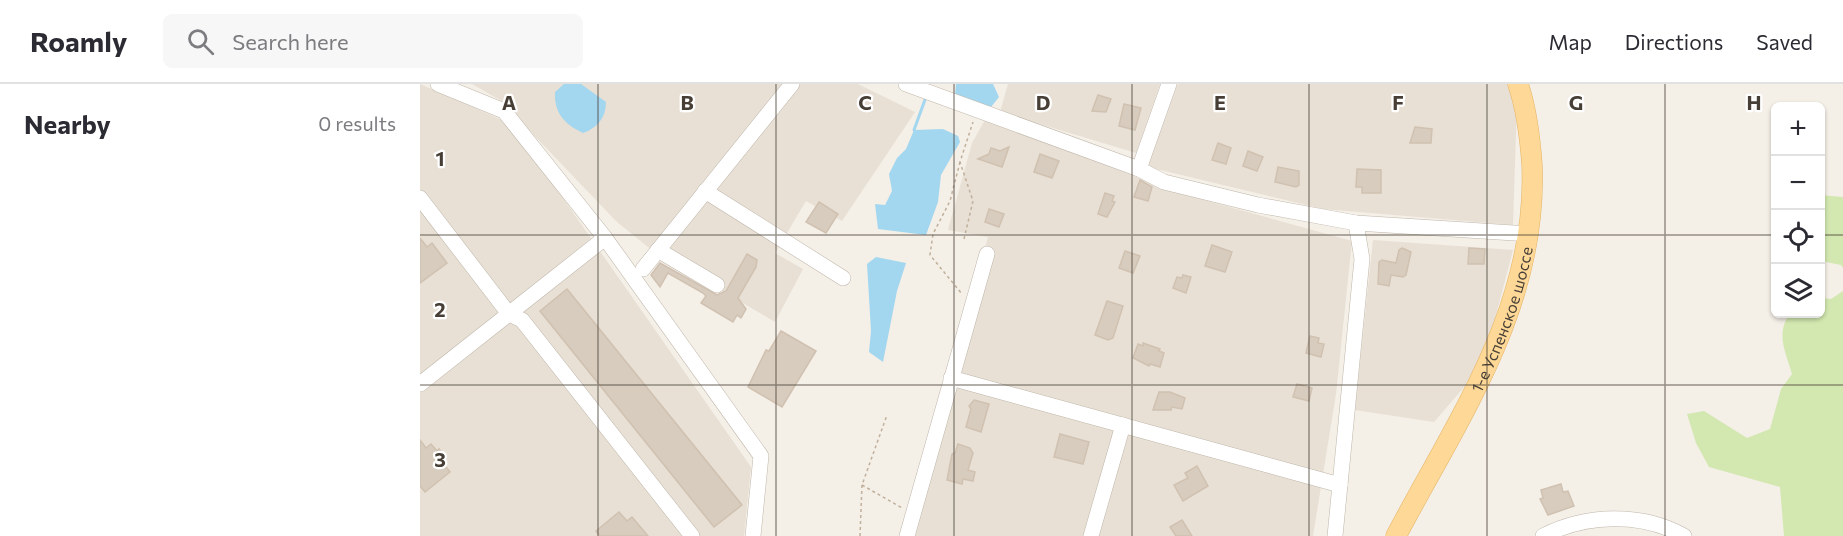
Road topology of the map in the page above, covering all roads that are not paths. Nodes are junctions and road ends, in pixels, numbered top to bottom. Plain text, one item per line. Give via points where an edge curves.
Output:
1 (438, 84) edge
2 (792, 84) edge
3 (906, 84) edge
4 (1169, 84) edge
5 (1518, 84) edge
6 (1139, 169) junction
7 (705, 191) junction
8 (420, 198) edge
9 (1356, 224) junction
10 (1528, 234) junction
11 (605, 238) junction
12 (658, 250) junction
13 (987, 254) dead end
14 (643, 269) dead end
15 (843, 278) dead end
16 (717, 285) dead end
17 (509, 314) junction
18 (951, 378) junction
19 (420, 384) edge
20 (1123, 425) junction
21 (1340, 485) junction
22 (692, 536) edge
23 (753, 536) edge
24 (907, 536) edge
25 (1091, 536) edge
26 (1335, 536) edge
27 (1396, 536) edge
28 (1543, 536) edge
29 (1684, 536) edge

1 - 11 street via 504,111
2 - 7 street
3 - 6 street
4 - 6 street
5 - 10 main road, 1-е Успенское шоссе via 1530,139 1532,201
6 - 9 street via 1164,182
7 - 12 street
7 - 15 street
8 - 17 street
9 - 10 street
9 - 21 street via 1362,259
10 - 27 main road, 1-е Успенское шоссе via 1523,268 1506,324
11 - 17 street
11 - 23 street via 760,456
12 - 14 street
12 - 16 street
13 - 18 street
17 - 19 street
17 - 22 street via 522,320
18 - 20 street
18 - 24 street
20 - 21 street
20 - 25 street
21 - 26 street
28 - 29 street via 1587,520 1617,519 1644,521

